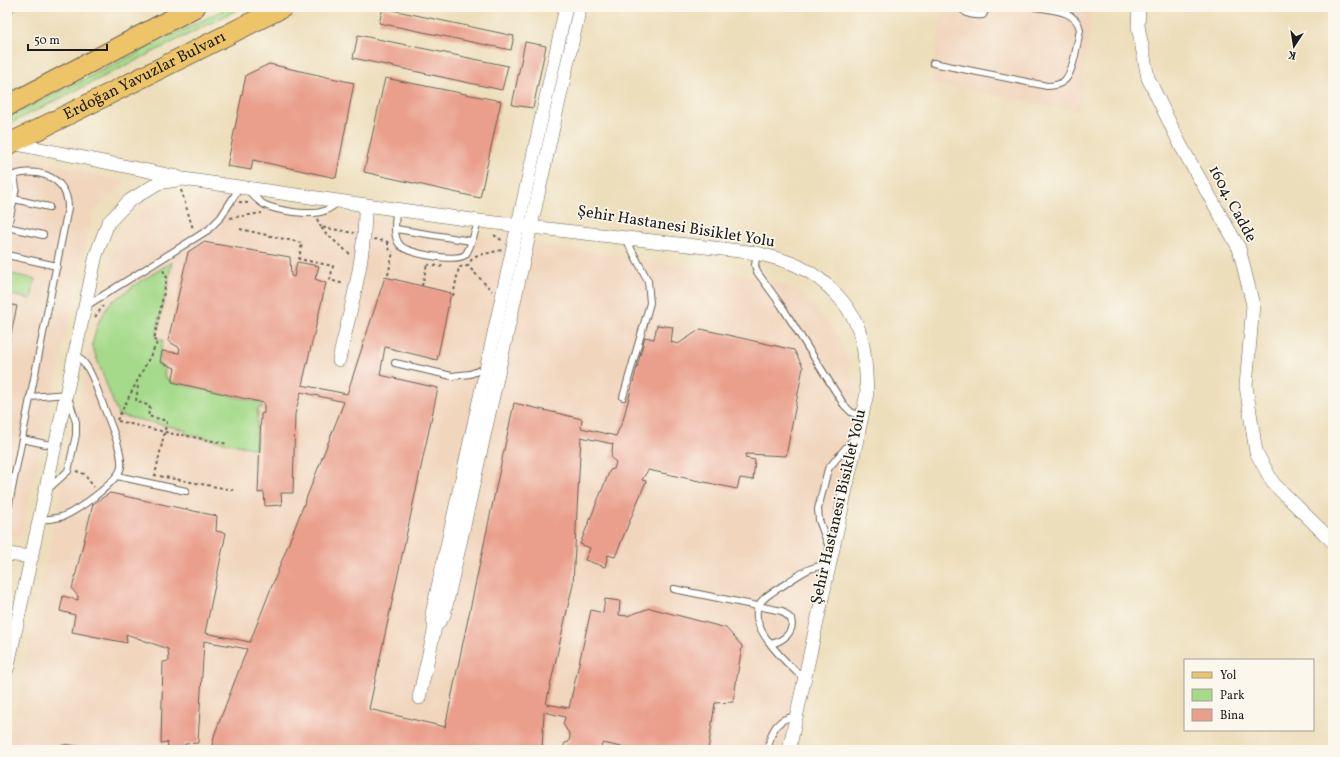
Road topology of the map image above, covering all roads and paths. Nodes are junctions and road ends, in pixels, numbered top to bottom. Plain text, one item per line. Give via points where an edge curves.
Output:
1 (195, 7) edge
2 (283, 7) edge
3 (566, 7) edge
4 (580, 7) edge
5 (961, 7) edge
6 (987, 7) edge
7 (1034, 7) edge
8 (1139, 7) edge
9 (933, 63) dead end
10 (7, 106) edge
11 (9, 144) edge
12 (14, 175) junction
13 (7, 178) edge
14 (183, 187) junction
15 (243, 187) junction
16 (14, 199) junction
17 (235, 205) dead end
18 (251, 205) dead end
19 (365, 205) junction
20 (49, 207) dead end
21 (396, 209) junction
22 (259, 211) dead end
23 (262, 213) junction
24 (269, 216) dead end
25 (225, 218) dead end
26 (322, 218) dead end
27 (317, 219) junction
28 (312, 221) dead end
29 (478, 221) junction
30 (518, 224) junction
31 (321, 227) junction
32 (532, 227) junction
33 (7, 228) edge
34 (240, 229) dead end
35 (396, 229) junction
36 (194, 232) dead end
37 (358, 234) dead end
38 (491, 234) dead end
39 (43, 235) dead end
40 (371, 238) dead end
41 (626, 239) junction
42 (471, 241) junction
43 (388, 242) dead end
44 (475, 251) dead end
45 (398, 253) dead end
46 (757, 253) junction
47 (354, 255) dead end
48 (7, 256) edge
49 (473, 256) junction
50 (420, 263) dead end
51 (166, 264) dead end
52 (427, 264) junction
53 (445, 264) dead end
54 (56, 266) junction
55 (455, 266) dead end
56 (468, 266) junction
57 (459, 267) junction
58 (388, 275) dead end
59 (346, 284) dead end
60 (422, 286) dead end
61 (496, 293) dead end
62 (453, 296) dead end
63 (105, 303) dead end
64 (86, 306) junction
65 (93, 322) dead end
66 (76, 355) junction
67 (339, 360) dead end
68 (394, 363) dead end
69 (486, 368) junction
70 (138, 383) junction
71 (67, 394) junction
72 (623, 396) dead end
73 (30, 397) junction
74 (862, 417) junction
75 (113, 418) dead end
76 (117, 421) junction
77 (164, 433) junction
78 (858, 434) junction
79 (22, 439) junction
80 (228, 444) dead end
81 (55, 446) junction
82 (75, 467) dead end
83 (74, 470) junction
84 (150, 474) dead end
85 (73, 475) dead end
86 (155, 475) junction
87 (118, 476) junction
88 (99, 484) dead end
89 (94, 487) junction
90 (91, 490) dead end
91 (233, 490) dead end
92 (45, 491) junction
93 (186, 492) dead end
94 (7, 514) edge
95 (40, 520) junction
96 (1333, 542) edge
97 (7, 554) edge
98 (32, 557) junction
99 (831, 560) junction
100 (674, 589) dead end
101 (758, 606) junction
102 (435, 627) junction
103 (771, 644) junction
104 (7, 670) edge
105 (805, 679) junction
106 (420, 698) dead end
107 (797, 717) junction
108 (56, 750) edge
109 (79, 750) edge
110 (768, 750) edge
111 (789, 750) edge

1 - 10 main road
2 - 11 main road, Erdoğan Yavuzlar Bulvarı
3 - 30 street
4 - 32 street
5 - 6 lane via 966,13 975,16 983,15
7 - 9 lane via 1068,14 1076,18 1080,24 1070,72 1064,81 1055,86
8 - 96 street, 1604. Cadde via 1138,26 1148,78 1181,146 1239,248 1253,305 1246,386 1256,452 1273,483
11 - 14 street
12 - 13 lane
12 - 16 lane
12 - 54 lane via 33,171 43,173 58,182 66,195 68,208
14 - 15 street
14 - 36 path
14 - 64 street via 158,184 129,201 108,223 96,255
15 - 19 street
15 - 64 lane via 208,230
16 - 20 lane
16 - 33 lane
17 - 18 path via 247,202
19 - 21 street
19 - 67 street via 366,223 362,250
21 - 29 street
21 - 35 lane
22 - 23 path
23 - 24 path
23 - 25 path
26 - 27 path
27 - 28 path
27 - 31 path
29 - 30 street
29 - 42 lane
30 - 32 street
30 - 69 street
31 - 37 path
31 - 47 path via 335,243
32 - 41 street
32 - 102 street via 444,616
33 - 39 lane
34 - 59 path via 302,243 298,259 333,266 330,280
35 - 42 lane
35 - 42 lane via 397,241 406,250 450,259 463,256
38 - 49 path via 507,246 501,250
40 - 43 path
41 - 46 street
41 - 72 lane via 648,280 650,303
44 - 49 path
45 - 58 path via 393,252
46 - 74 lane via 757,272 844,405
46 - 74 street via 797,266 820,280 839,297 853,317 862,339 866,365 867,392
48 - 54 lane
49 - 56 path
50 - 52 path
51 - 70 path via 161,267 167,278 154,340 158,341
52 - 53 path via 440,267
52 - 60 path
54 - 73 lane
55 - 57 path
56 - 57 path
56 - 61 path
57 - 62 path
63 - 65 path
64 - 66 street
66 - 71 street
66 - 87 lane via 89,369 112,429 120,457 121,467
68 - 69 lane via 452,376 470,374
69 - 102 street via 432,614
70 - 76 path
70 - 77 path via 136,401 150,406 148,416 167,422
71 - 73 lane
71 - 81 street
71 - 92 lane via 76,422 76,435 68,471
73 - 79 lane
74 - 78 street
75 - 76 path via 115,425
76 - 77 path
77 - 80 path
77 - 86 path
78 - 99 street
78 - 99 lane via 828,469 818,509 820,526
79 - 81 lane
79 - 94 lane
81 - 92 street
82 - 83 path
83 - 85 path
83 - 89 path via 84,474
84 - 86 path
86 - 91 path
87 - 93 lane
87 - 95 lane via 68,513
88 - 89 path
89 - 90 path
92 - 95 street
95 - 98 street
97 - 98 street
98 - 104 street
99 - 101 lane via 807,570 766,597
99 - 105 street
100 - 101 lane
101 - 103 lane via 756,620
101 - 103 lane via 782,611 791,619 792,625 787,636
102 - 106 street
103 - 105 lane
105 - 107 street
107 - 110 lane via 779,722 771,736
107 - 111 street
108 - 109 lane

